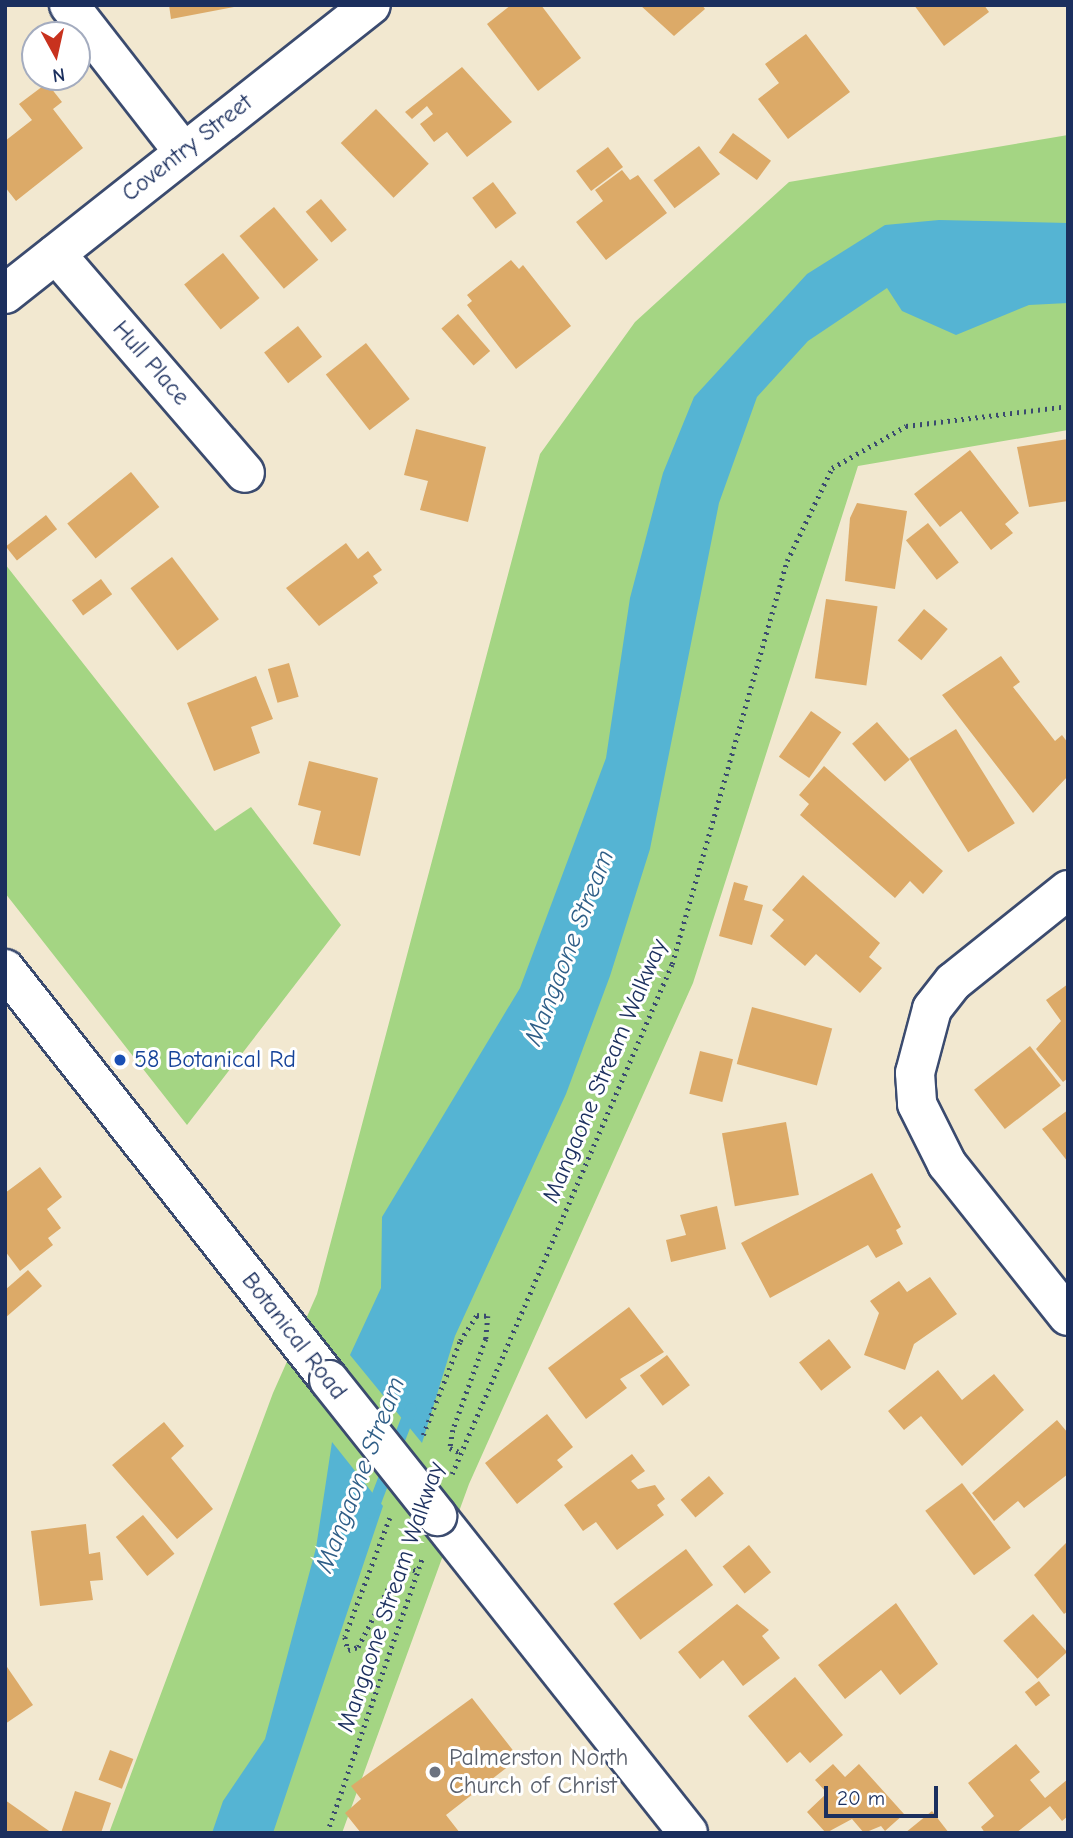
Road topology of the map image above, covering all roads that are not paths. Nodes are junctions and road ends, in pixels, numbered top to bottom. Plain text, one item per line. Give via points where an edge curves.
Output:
1 (69, 5) edge
2 (371, 5) edge
3 (182, 150) junction
4 (56, 254) junction
5 (5, 294) edge
6 (245, 473) dead end
7 (1068, 890) edge
8 (5, 969) edge
9 (1068, 1316) edge
10 (688, 1833) edge

1 - 3 street
2 - 3 street, Coventry Street
3 - 4 street, Coventry Street
4 - 5 street, Coventry Street
4 - 6 street, Hull Place
7 - 9 street via 953,982 932,1009 915,1073 917,1104 947,1164
8 - 10 street, Botanical Road, bridge

